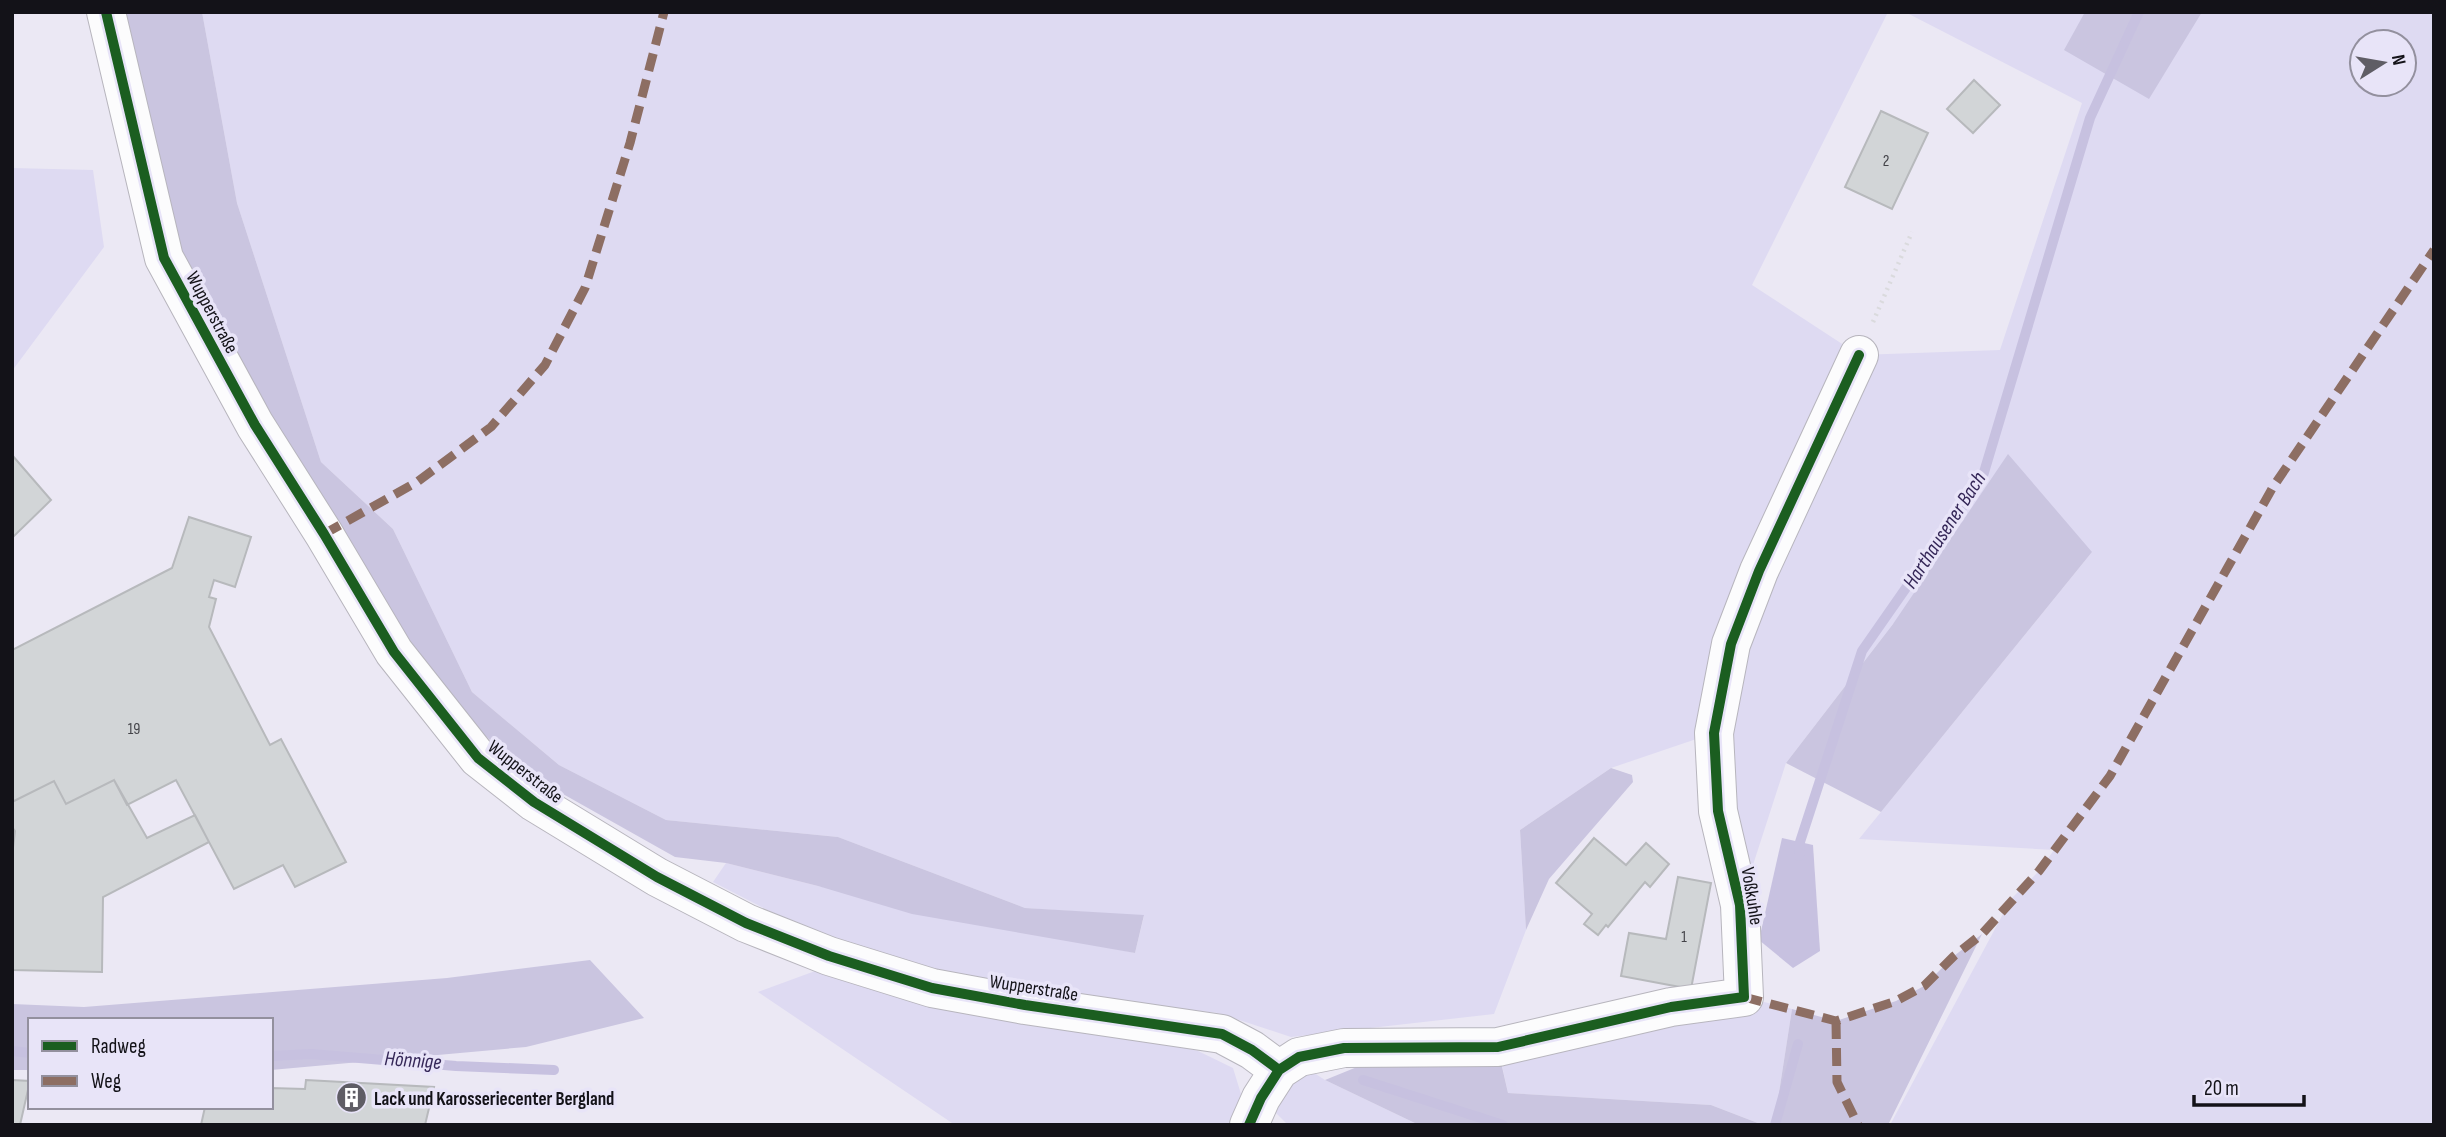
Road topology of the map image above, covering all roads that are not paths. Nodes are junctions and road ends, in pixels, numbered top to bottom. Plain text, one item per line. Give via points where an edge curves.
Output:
1 (106, 12) edge
2 (1859, 355) road end
3 (1279, 1070) junction
4 (1250, 1125) edge

1 - 3 street, Wupperstraße via 164,258 254,425 394,652 478,758 534,802 657,877 746,923 829,956 932,988 1222,1034
2 - 3 street, Voßkuhle via 1759,571 1731,644 1714,733 1718,811 1740,905 1744,997 1671,1007 1498,1047 1316,1052
3 - 4 street

